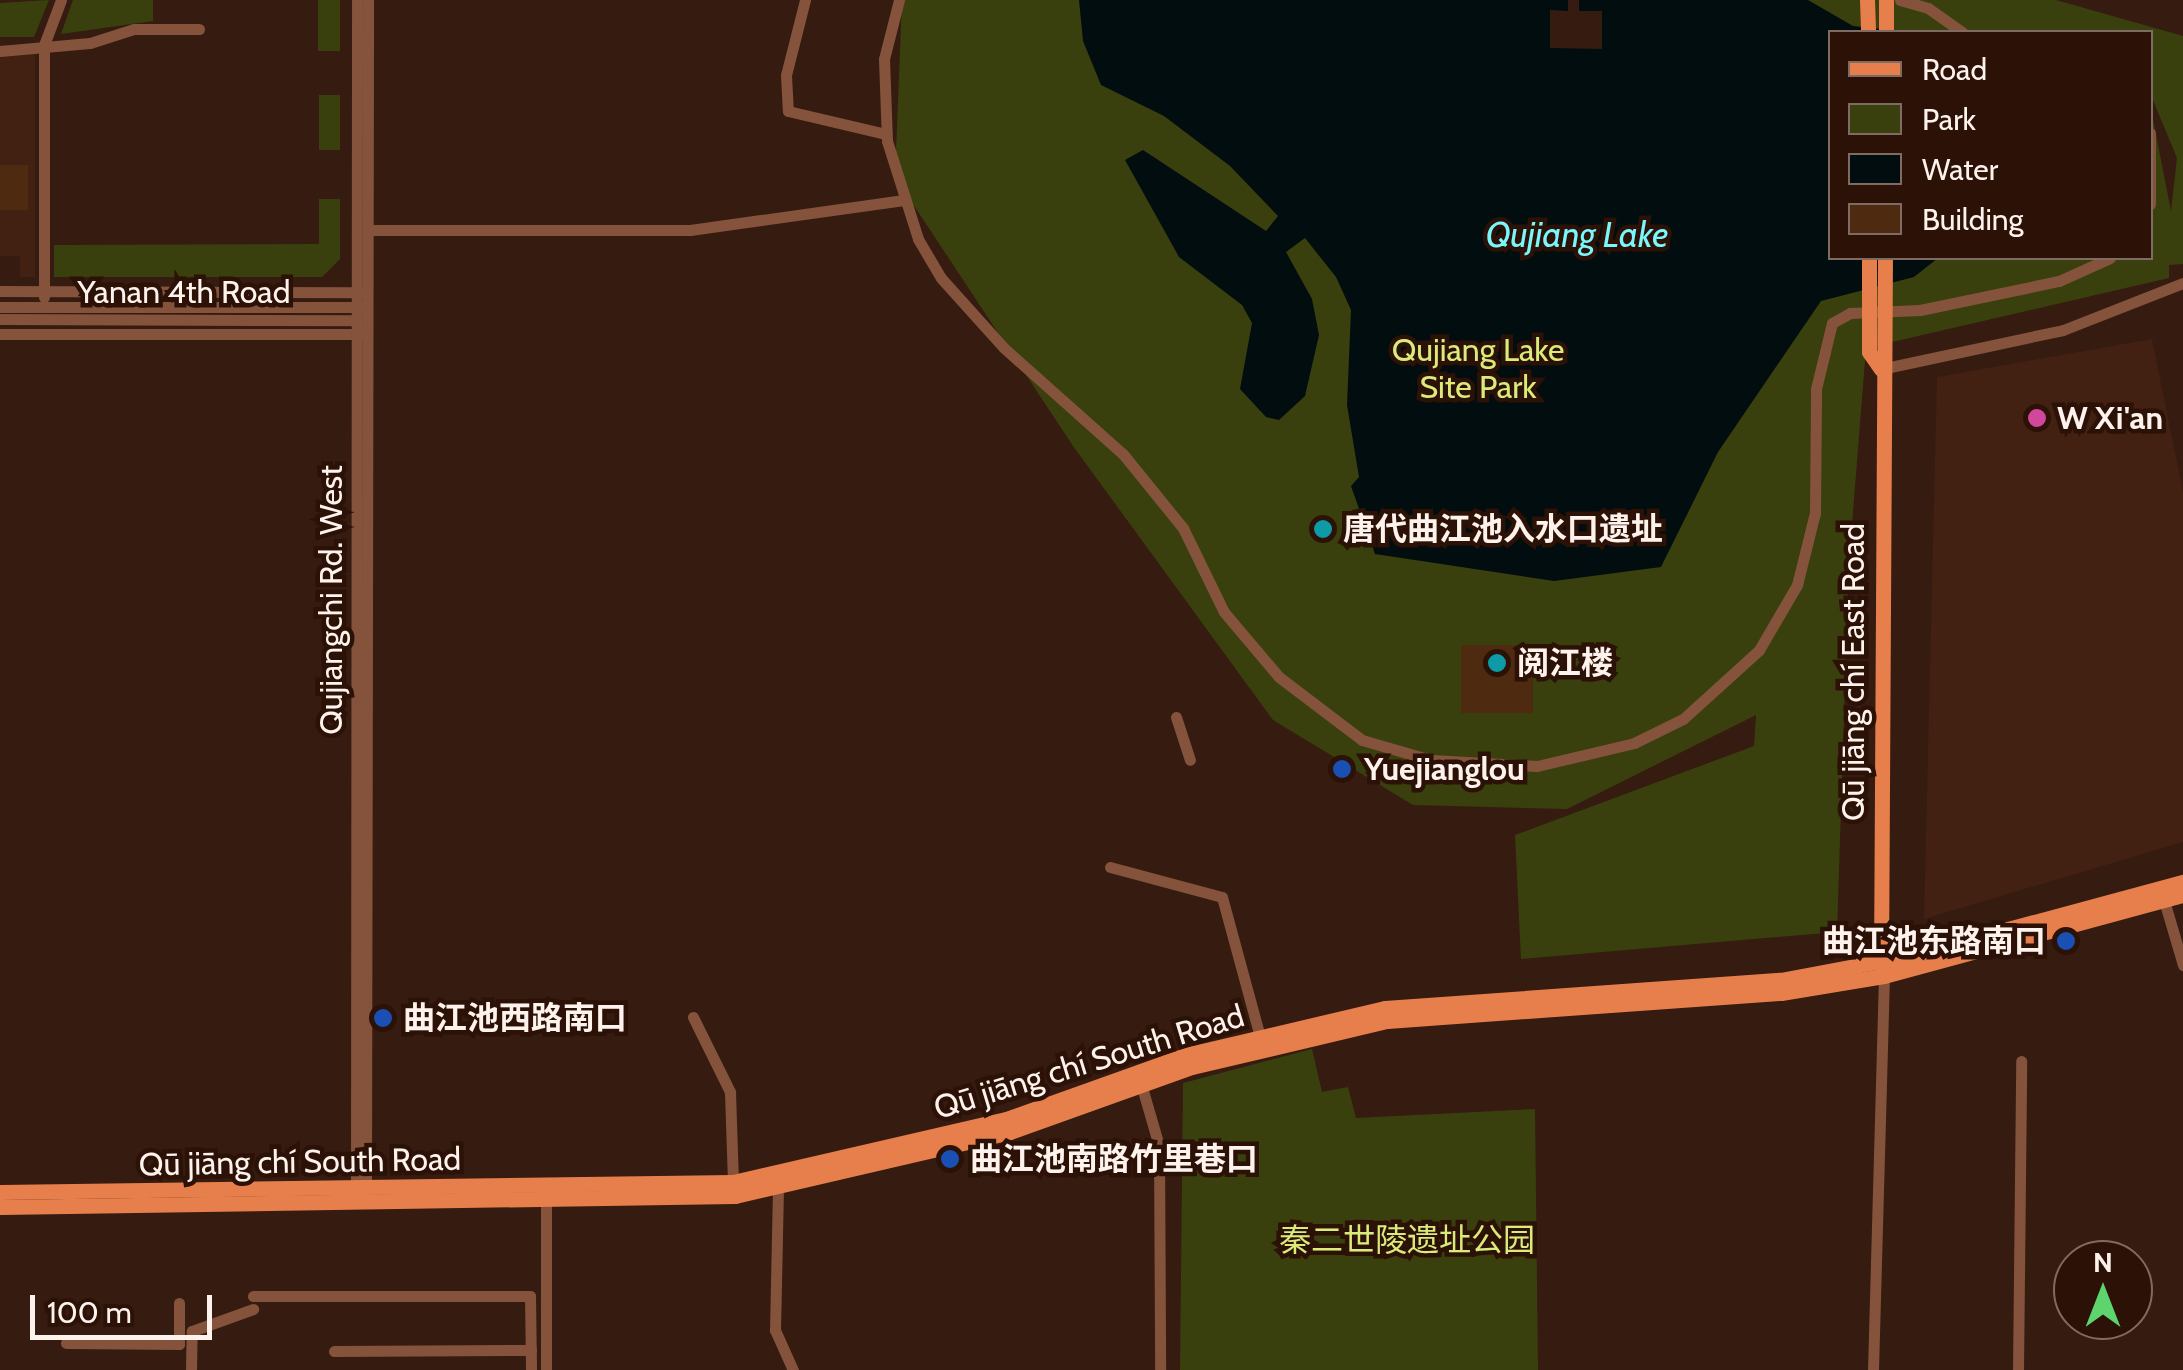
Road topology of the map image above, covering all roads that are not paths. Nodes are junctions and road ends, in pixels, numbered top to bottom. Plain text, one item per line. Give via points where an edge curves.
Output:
1 (61, 0) edge
2 (357, 0) edge
3 (368, 0) edge
4 (805, 0) edge
5 (899, 0) edge
6 (1867, 0) edge
7 (1886, 0) edge
8 (1900, 0) edge
9 (199, 29) dead end
10 (1868, 30) edge
11 (1886, 30) edge
12 (1959, 30) edge
13 (44, 45) junction
14 (0, 50) edge
15 (886, 134) junction
16 (904, 200) junction
17 (368, 230) junction
18 (1869, 260) edge
19 (1885, 260) edge
20 (2106, 260) edge
21 (2183, 282) edge
22 (0, 291) edge
23 (44, 292) junction
24 (363, 292) junction
25 (0, 306) edge
26 (44, 306) junction
27 (363, 313) junction
28 (0, 319) edge
29 (0, 334) edge
30 (363, 334) junction
31 (1883, 361) junction
32 (1176, 717) dead end
33 (1190, 760) dead end
34 (1110, 867) dead end
35 (2183, 882) edge
36 (2162, 894) junction
37 (2183, 895) edge
38 (2183, 965) edge
39 (1882, 967) junction
40 (694, 1018) dead end
41 (1260, 1038) junction
42 (2021, 1060) dead end
43 (1140, 1080) junction
44 (734, 1182) junction
45 (778, 1188) junction
46 (0, 1192) edge
47 (361, 1194) junction
48 (546, 1200) junction
49 (0, 1207) edge
50 (178, 1303) dead end
51 (66, 1343) dead end
52 (531, 1350) junction
53 (334, 1351) dead end
54 (191, 1370) edge
55 (531, 1370) edge
56 (546, 1370) edge
57 (793, 1370) edge
58 (1160, 1370) edge
59 (1873, 1370) edge
60 (2018, 1370) edge

1 - 13 street
2 - 24 street, Qujiangchi Rd. West
3 - 17 street, Qujiangchi Rd. West
4 - 15 street via 786,75 788,111
5 - 15 street via 884,59
6 - 10 main road
7 - 11 main road
8 - 12 street via 1928,8
9 - 13 street via 134,29
13 - 14 street
13 - 23 street
15 - 16 street
16 - 17 street via 690,230
16 - 20 street via 941,278 1004,348 1124,454 1183,528 1224,612 1279,677 1362,740 1489,768 1538,766 1634,743 1683,720 1759,650 1808,551 1816,389 1832,323 1850,314 1920,310 2059,281
17 - 24 street, Qujiangchi Rd. West
18 - 31 main road, Qū jiāng chí East Road via 1869,352
19 - 31 main road, Qū jiāng chí East Road
21 - 31 street via 2062,330
22 - 23 street
23 - 24 street
23 - 26 street
24 - 27 street, Qujiangchi Rd. West
25 - 26 street, Yanan 4th Road
26 - 27 street, Yanan 4th Road
27 - 28 street, Yanan 4th Road
27 - 30 street, Qujiangchi Rd. West
29 - 30 street
30 - 47 street, Qujiangchi Rd. West
31 - 39 main road, Qū jiāng chí East Road
32 - 33 street
34 - 41 street via 1222,897
35 - 36 main road, Qū jiāng chí South Road
36 - 37 main road, Qū jiāng chí South Road
36 - 38 street
36 - 39 main road, Qū jiāng chí South Road
39 - 41 main road, Qū jiāng chí South Road via 1385,1008
39 - 43 main road, Qū jiāng chí South Road via 1594,1011 1387,1022
39 - 59 street
40 - 44 street via 730,1092
41 - 43 main road, Qū jiāng chí South Road
42 - 60 street
43 - 44 main road, Qū jiāng chí South Road via 1006,1120
43 - 45 main road, Qū jiāng chí South Road via 1010,1132
43 - 58 street via 1159,1146
44 - 47 main road, Qū jiāng chí South Road
45 - 48 main road, Qū jiāng chí South Road
45 - 57 street via 774,1330
46 - 47 main road, Qū jiāng chí South Road
47 - 48 main road, Qū jiāng chí South Road
47 - 49 main road, Qū jiāng chí South Road
48 - 56 street
50 - 51 street via 178,1344
52 - 53 street
52 - 54 street via 530,1296 253,1302 192,1331
52 - 55 street

